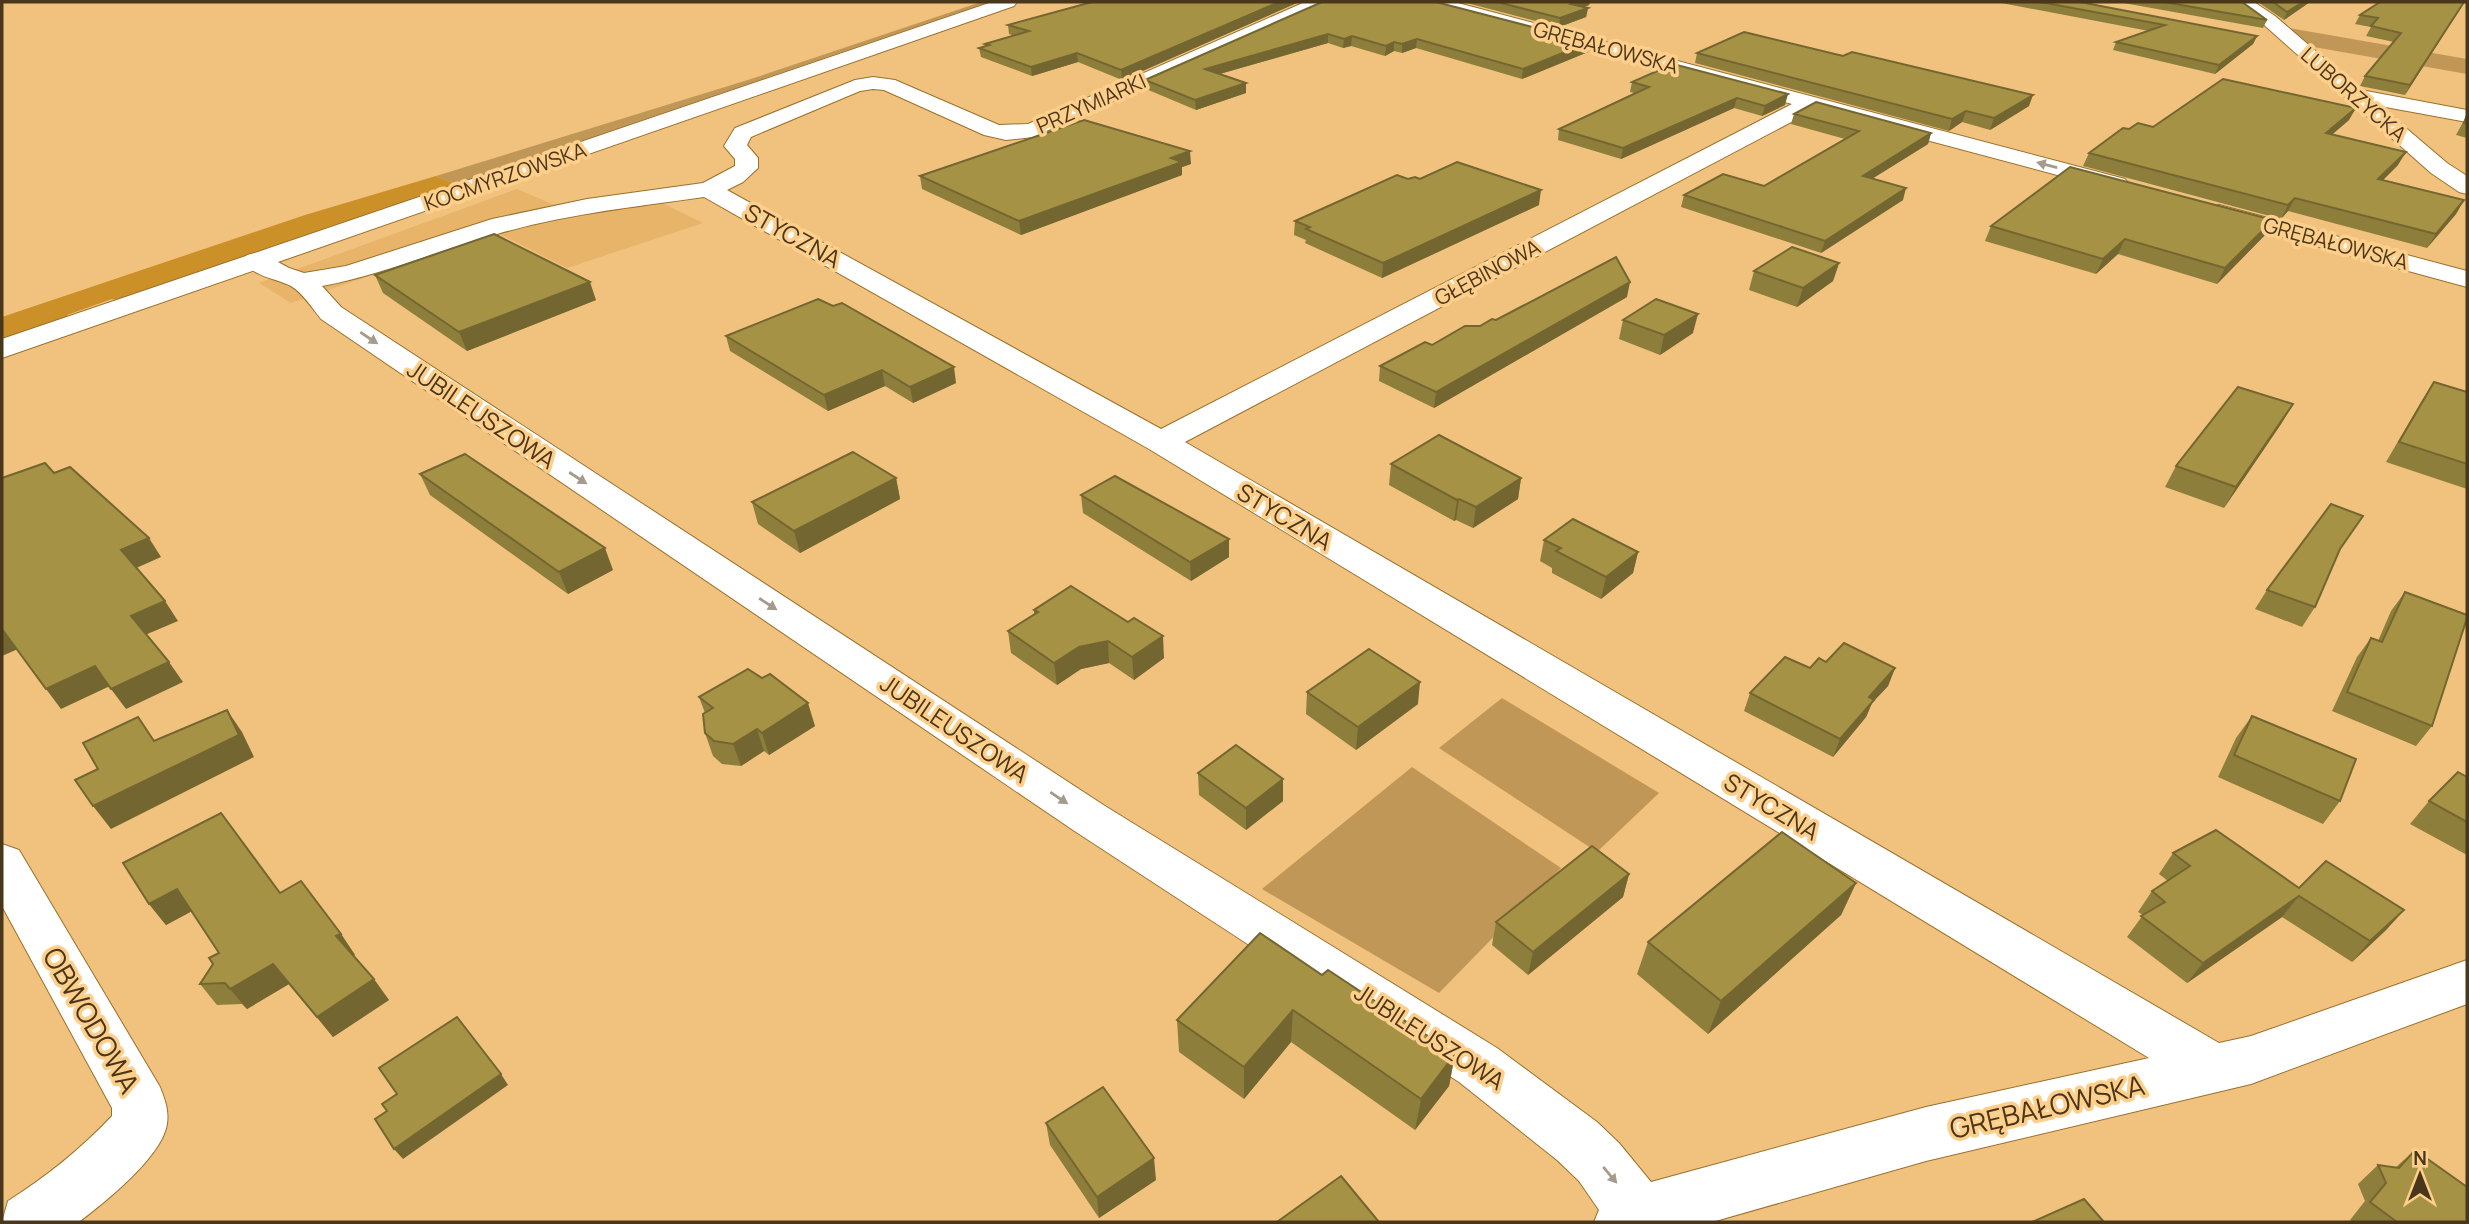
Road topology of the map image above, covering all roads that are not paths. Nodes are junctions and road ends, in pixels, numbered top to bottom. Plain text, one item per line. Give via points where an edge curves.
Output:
1 (1008, 2) edge
2 (1319, 2) edge
3 (1434, 2) edge
4 (2242, 2) edge
5 (2255, 36) edge
6 (2296, 44) junction
7 (2355, 94) junction
8 (1812, 102) junction
9 (2467, 116) edge
10 (2440, 168) junction
11 (2467, 174) edge
12 (2467, 187) edge
13 (708, 189) junction
14 (2139, 190) edge
15 (2202, 207) edge
16 (256, 261) junction
17 (2467, 279) edge
18 (303, 281) junction
19 (2, 349) edge
20 (1161, 442) junction
21 (2, 863) edge
22 (2467, 982) edge
23 (2213, 1068) junction
24 (1631, 1218) edge
25 (29, 1222) edge

1 - 16 street, KOCMYRZOWSKA
2 - 13 street, PRZYMIARKI via 1020,133 992,130 888,84 855,86 743,133 735,146 747,158 746,168
3 - 8 street, GRĘBAŁOWSKA
4 - 6 street, LUBORZYCKA
5 - 6 street
6 - 7 street, LUBORZYCKA
7 - 9 street
7 - 10 street, LUBORZYCKA
14 -> 8 street, GRĘBAŁOWSKA
8 - 20 street, GŁĘBINOWA
10 - 11 street
10 - 12 street, LUBORZYCKA
13 - 18 street via 587,206 492,227 350,273
13 - 20 street, STYCZNA
15 - 17 street, GRĘBAŁOWSKA
16 - 18 street, JUBILEUSZOWA
16 - 19 street, KOCMYRZOWSKA
18 -> 24 street, JUBILEUSZOWA via 331,313 433,382 1089,818 1478,1065 1599,1162
20 - 23 street, STYCZNA
21 - 25 street, OBWODOWA via 140,1105 139,1126 111,1158
22 - 23 street, GRĘBAŁOWSKA via 2251,1059
23 - 24 street, GRĘBAŁOWSKA via 1926,1134

